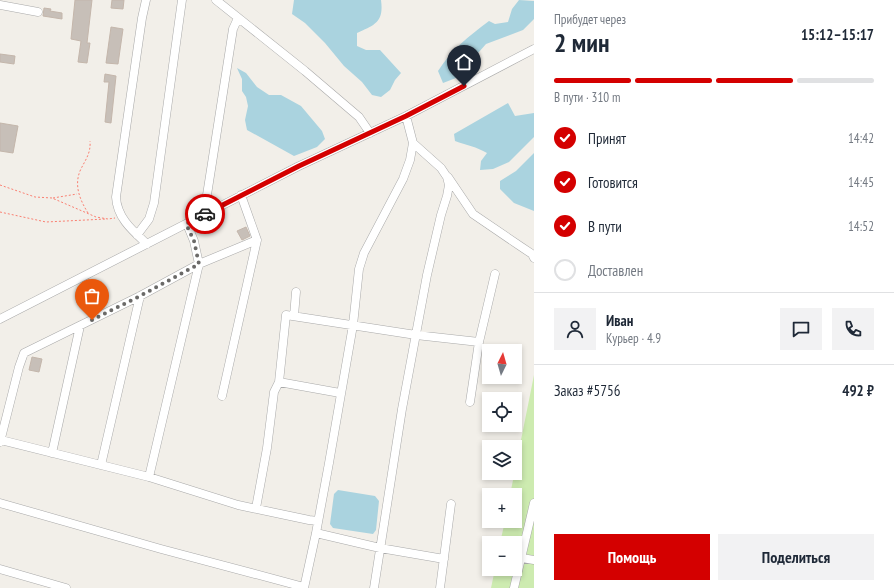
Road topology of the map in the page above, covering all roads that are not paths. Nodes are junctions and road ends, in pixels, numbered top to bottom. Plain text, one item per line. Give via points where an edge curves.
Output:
1 (146, 0) edge
2 (182, 0) edge
3 (216, 0) edge
4 (0, 5) edge
5 (38, 12) dead end
6 (238, 18) junction
7 (534, 49) edge
8 (406, 116) junction
9 (370, 133) junction
10 (413, 143) junction
11 (447, 177) junction
12 (241, 195) junction
13 (204, 214) junction
14 (186, 224) junction
15 (137, 235) junction
16 (257, 240) junction
17 (147, 244) junction
18 (534, 258) edge
19 (199, 264) junction
20 (495, 274) dead end
21 (296, 292) dead end
22 (140, 296) junction
23 (294, 316) junction
24 (0, 319) edge
25 (352, 325) junction
26 (80, 326) junction
27 (416, 335) junction
28 (479, 342) junction
29 (279, 382) junction
30 (340, 393) junction
31 (222, 396) dead end
32 (470, 402) dead end
33 (0, 441) edge
34 (52, 453) junction
35 (101, 465) junction
36 (149, 477) junction
37 (0, 503) edge
38 (534, 503) edge
39 (451, 504) dead end
40 (256, 508) junction
41 (318, 520) junction
42 (316, 533) junction
43 (380, 548) junction
44 (522, 558) joint
45 (444, 559) junction
46 (534, 560) edge
47 (0, 569) edge
48 (517, 576) edge
49 (304, 587) edge
50 (66, 588) edge
51 (374, 588) edge
52 (440, 588) edge
53 (514, 588) edge

1 - 15 street via 116,197 116,206 122,217
2 - 15 street via 154,203 149,219
3 - 6 street
4 - 5 street
6 - 9 street via 360,117
6 - 13 street via 233,29
7 - 8 street
8 - 9 street
8 - 10 street
9 - 12 street
10 - 11 street via 441,168
10 - 25 street via 403,179 364,253 359,268
11 - 18 street via 474,214 532,254
11 - 27 street via 447,196 427,274
12 - 13 street
12 - 16 street
13 - 14 street
14 - 17 street
14 - 19 street via 194,241
15 - 17 street
16 - 19 street
16 - 31 street
17 - 24 street
19 - 22 street
19 - 36 street
20 - 28 street
21 - 23 street
22 - 26 street
22 - 35 street
23 - 25 street
23 - 29 street via 286,315
25 - 27 street
25 - 30 street
26 - 33 street via 24,353
26 - 34 street
27 - 28 street
27 - 43 street
28 - 32 street
29 - 30 street
29 - 40 street via 274,392
30 - 41 street
33 - 34 street
34 - 35 street
35 - 36 street
36 - 40 street via 238,505
37 - 49 street via 162,550
38 - 44 street
39 - 45 street
40 - 41 street
41 - 42 street
42 - 43 street
42 - 49 street
43 - 45 street
43 - 51 street
44 - 46 street
45 - 52 street
47 - 50 street
48 - 53 street

